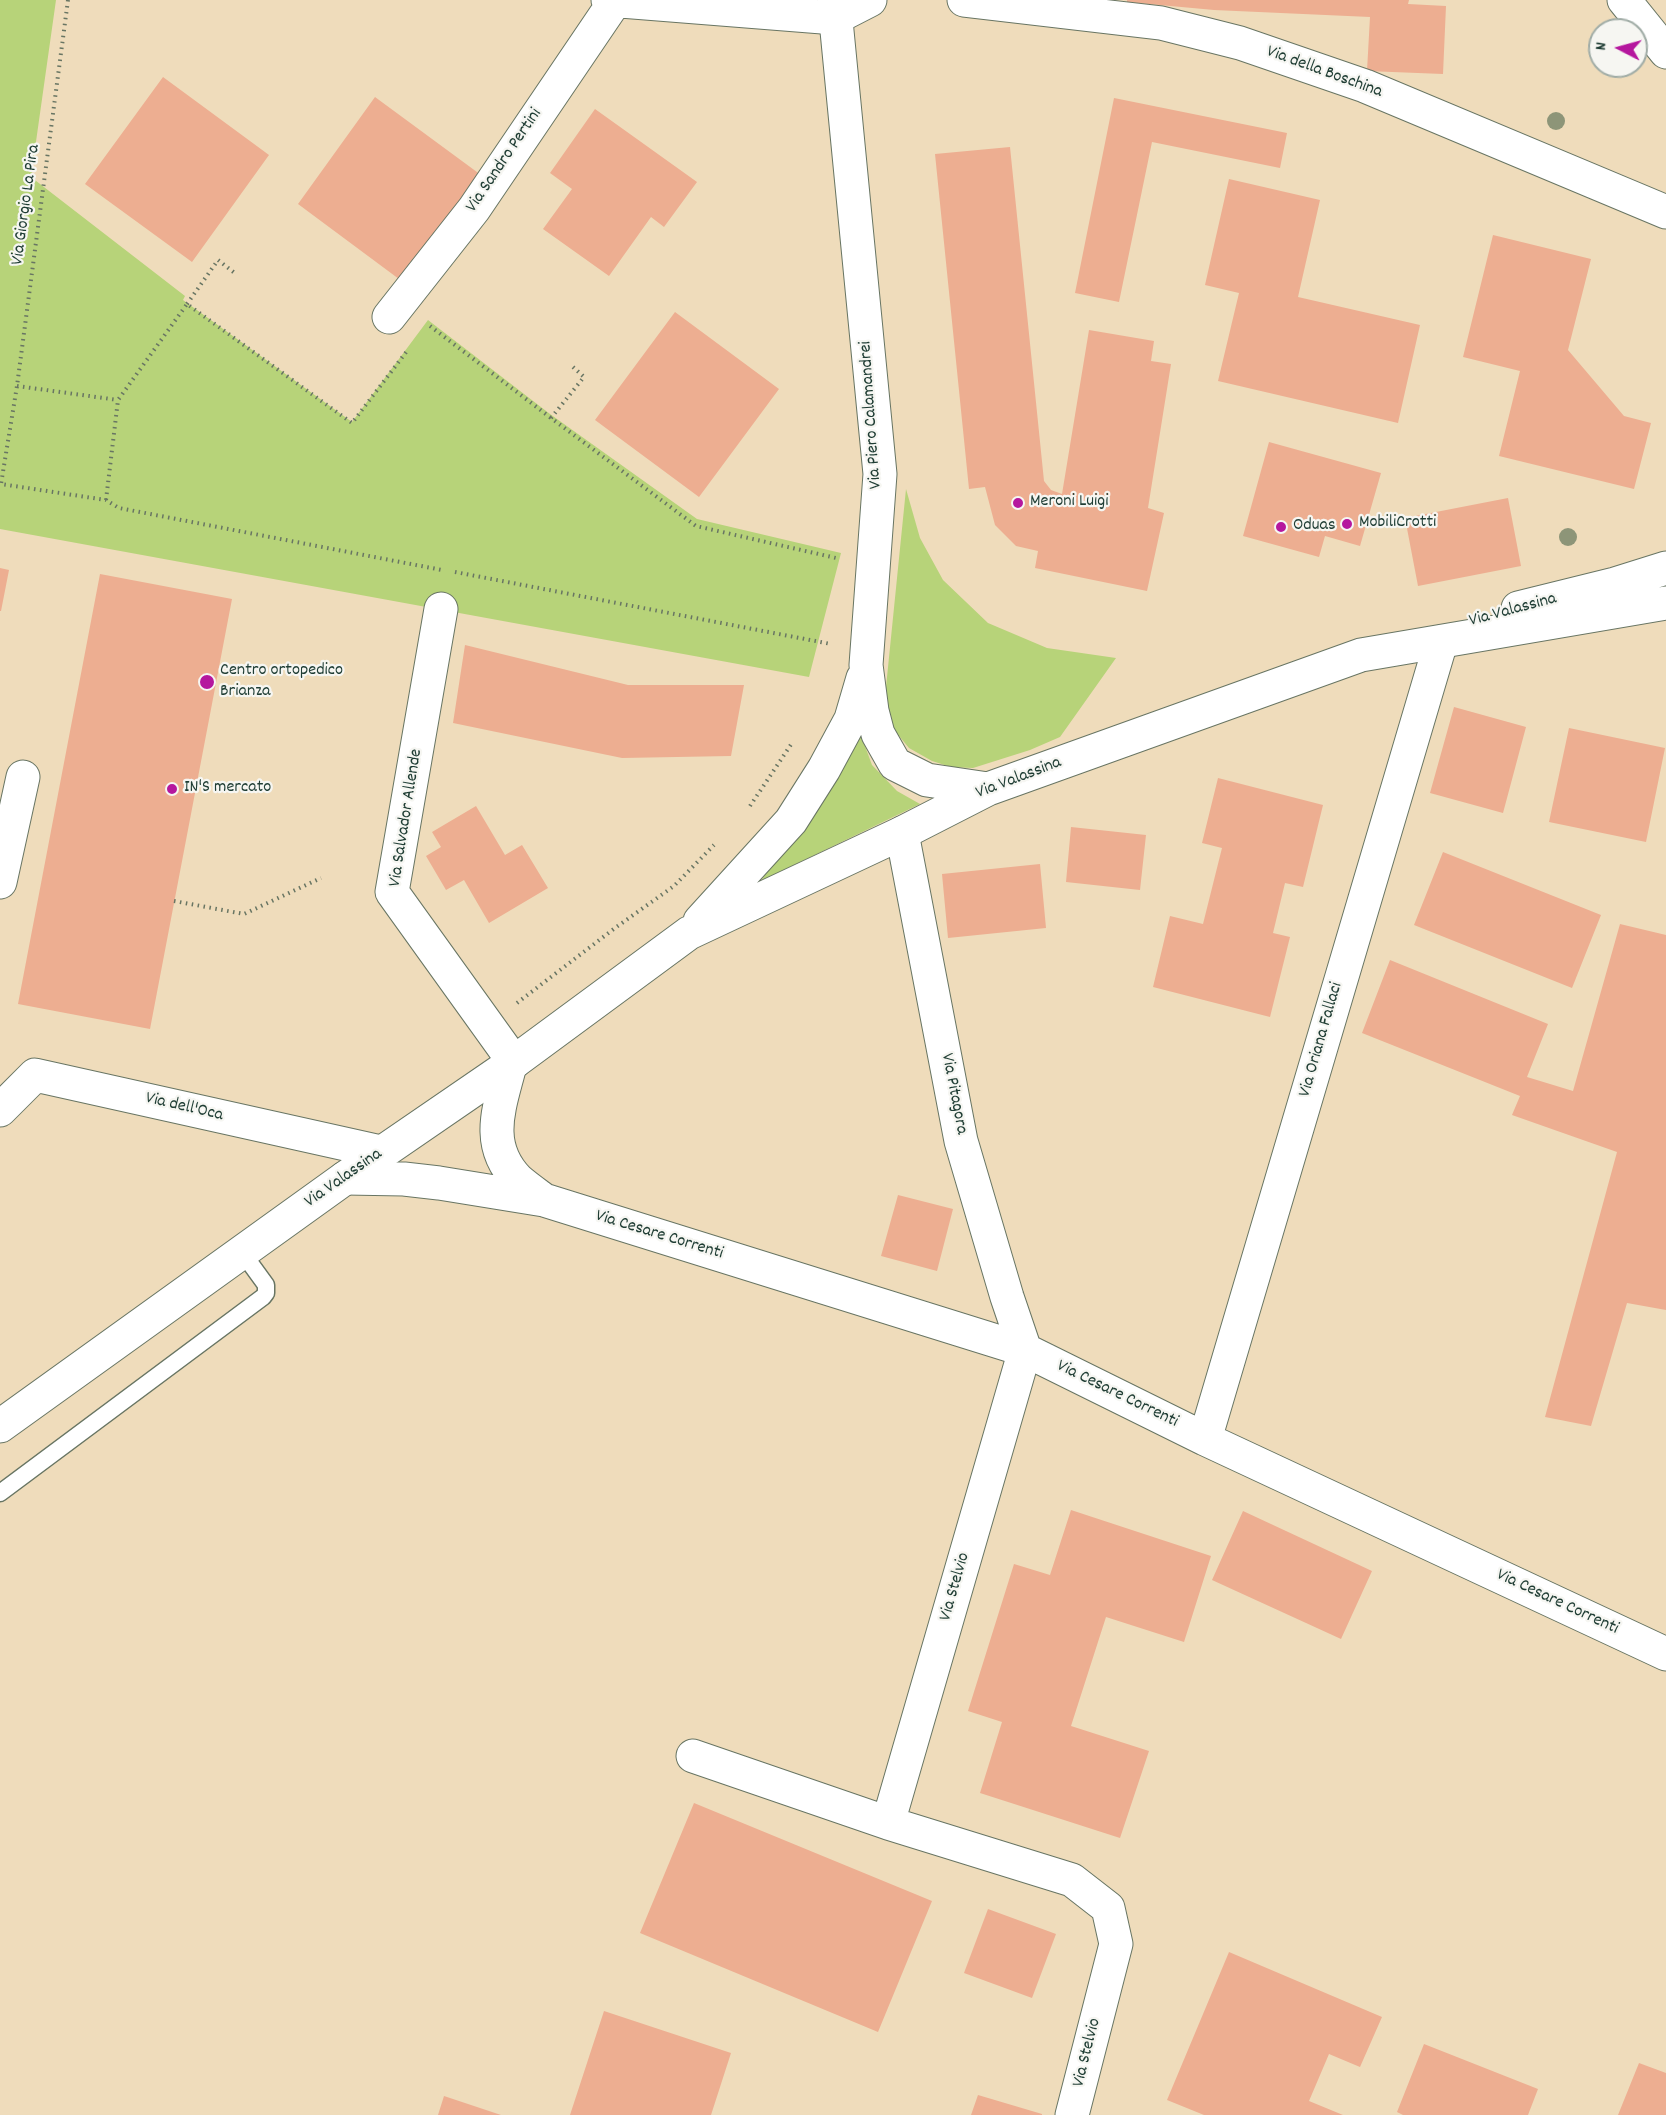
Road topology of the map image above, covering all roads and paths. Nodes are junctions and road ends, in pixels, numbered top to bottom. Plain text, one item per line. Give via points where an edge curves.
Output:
1 (68, 0) edge
2 (608, 0) edge
3 (870, 0) edge
4 (964, 0) edge
5 (1624, 0) edge
6 (615, 1) edge
7 (834, 9) edge
8 (1666, 52) edge
9 (1666, 212) edge
10 (236, 274) dead end
11 (187, 304) junction
12 (389, 317) dead end
13 (427, 324) dead end
14 (413, 342) dead end
15 (573, 367) dead end
16 (16, 386) junction
17 (118, 400) junction
18 (551, 418) junction
19 (106, 500) junction
20 (836, 558) dead end
21 (1666, 568) edge
22 (1666, 603) edge
23 (441, 609) dead end
24 (1442, 642) junction
25 (838, 645) dead end
26 (1360, 655) junction
27 (866, 665) junction
28 (798, 733) dead end
29 (23, 777) dead end
30 (987, 789) junction
31 (746, 812) dead end
32 (902, 833) junction
33 (722, 837) dead end
34 (1, 872) edge
35 (321, 879) dead end
36 (174, 901) dead end
37 (689, 933) junction
38 (516, 1005) dead end
39 (512, 1063) junction
40 (0, 1110) edge
41 (381, 1152) junction
42 (345, 1178) junction
43 (544, 1200) junction
44 (242, 1252) junction
45 (1025, 1350) junction
46 (0, 1426) edge
47 (1204, 1439) junction
48 (0, 1493) edge
49 (1666, 1654) edge
50 (693, 1756) dead end
51 (888, 1823) junction
52 (1072, 2115) edge

1 - 16 path, Via Giorgio La Pira
2 - 6 street
3 - 7 street
4 - 9 street, Via della Boschina via 1161,23 1240,43 1365,86
5 - 8 street
6 - 7 street
6 - 12 street, Via Sandro Pertini via 474,209
7 - 27 street, Via Piero Calamandrei via 880,474
10 - 11 path via 218,260
11 - 14 path via 352,423
11 - 17 path
13 - 18 path
15 - 18 path via 584,377
16 - 17 path
16 - 19 path, Via Giorgio La Pira via 2,484
17 - 19 path
18 - 20 path via 696,526
19 - 25 path via 119,508
21 - 26 street, Via Valassina
22 - 24 street, Via Valassina
23 - 39 street, Via Salvador Allende via 392,892
24 - 26 street, Via Valassina
24 - 47 street, Via Oriana Fallaci
26 - 30 street, Via Valassina
27 - 30 street, Via Piero Calamandrei via 878,734 896,764 927,780
27 - 37 street, Via Valassina via 851,719 791,821
28 - 31 path
29 - 34 street
30 - 32 street, Via Valassina
32 - 37 street, Via Valassina
32 - 45 street, Via Pitagora via 961,1141
33 - 38 path via 674,886
35 - 36 path via 244,914
37 - 39 street, Via Valassina
39 - 41 street, Via Valassina
39 - 43 street, Via Cesare Correnti via 495,1131 502,1156 518,1179
40 - 41 street, Via dell'Oca via 35,1075
41 - 42 street, Via Valassina
42 - 43 street, Via Cesare Correnti via 404,1179
42 - 44 street, Via Valassina
43 - 45 street, Via Cesare Correnti
44 - 46 street, Via Valassina
44 - 48 lane via 266,1285 263,1298
45 - 47 street, Via Cesare Correnti
45 - 51 street, Via Stelvio
47 - 49 street, Via Cesare Correnti
50 - 51 street, Via Stelvio
51 - 52 street, Via Stelvio via 1072,1880 1108,1908 1116,1944

